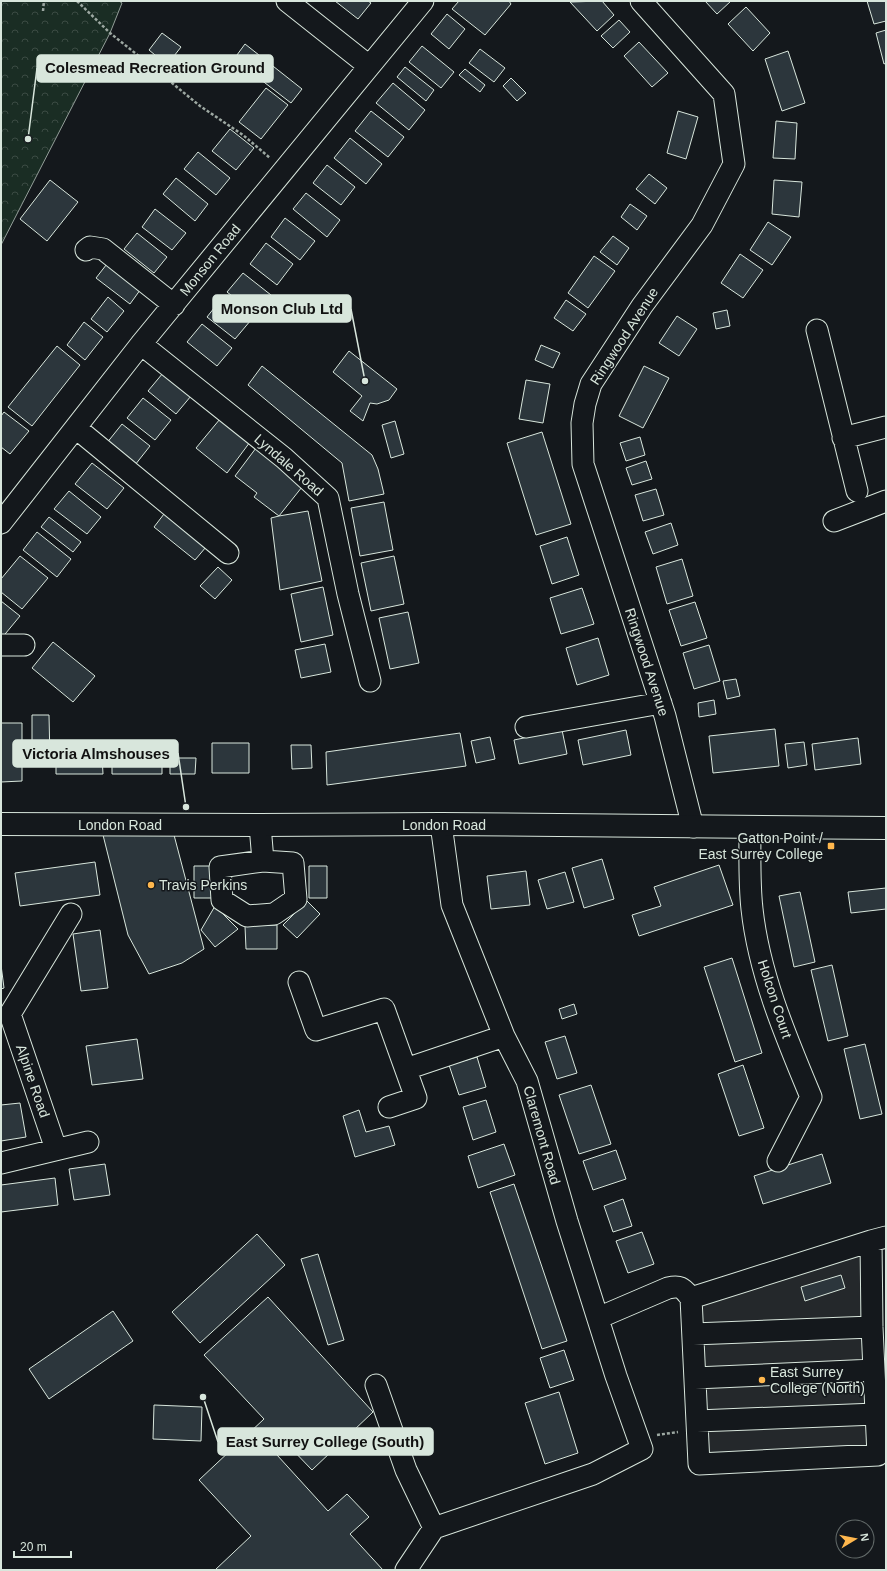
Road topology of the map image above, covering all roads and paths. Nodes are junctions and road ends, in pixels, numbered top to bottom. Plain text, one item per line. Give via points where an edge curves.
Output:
1 (44, 1) edge
2 (77, 1) edge
3 (287, 1) edge
4 (423, 1) edge
5 (641, 1) edge
6 (43, 11) dead end
7 (369, 66) junction
8 (284, 170) junction
9 (86, 250) dead end
10 (174, 305) junction
11 (817, 330) dead end
12 (142, 344) junction
13 (76, 428) junction
14 (886, 428) edge
15 (843, 438) junction
16 (857, 491) dead end
17 (886, 501) edge
18 (834, 521) dead end
19 (1, 523) edge
20 (228, 553) dead end
21 (1, 645) edge
22 (24, 645) dead end
23 (370, 681) dead end
24 (661, 703) junction
25 (526, 727) dead end
26 (1, 824) edge
27 (441, 824) junction
28 (260, 826) junction
29 (693, 826) junction
30 (750, 827) junction
31 (886, 828) edge
32 (263, 861) dead end
33 (71, 914) dead end
34 (299, 982) dead end
35 (5, 1014) edge
36 (504, 1036) junction
37 (406, 1069) junction
38 (389, 1107) dead end
39 (88, 1142) dead end
40 (56, 1149) junction
41 (778, 1161) dead end
42 (1, 1163) edge
43 (878, 1239) edge
44 (691, 1298) junction
45 (598, 1318) junction
46 (872, 1327) junction
47 (693, 1334) junction
48 (874, 1370) junction
49 (695, 1378) junction
50 (376, 1385) dead end
51 (876, 1414) junction
52 (697, 1425) junction
53 (641, 1444) junction
54 (882, 1455) edge
55 (434, 1528) junction
56 (406, 1570) edge

1 - 6 path
2 - 8 path via 110,33
3 - 7 street
4 - 7 street, Monson Road
5 - 24 street, Ringwood Avenue via 724,94 734,164 702,225 642,306 591,384 582,423 583,464
7 - 8 street, Monson Road
8 - 10 street, Monson Road
9 - 10 street via 90,247 103,249
10 - 12 street, Monson Road
11 - 15 street
12 - 13 street, Monson Road
12 - 23 street, Lyndale Road via 284,458 328,498
13 - 19 street, Monson Road
13 - 20 street
14 - 15 street
15 - 16 street
17 - 18 street
21 - 22 street
24 - 25 street
24 - 29 street, Ringwood Avenue
26 - 28 main road, London Road
27 - 28 main road, London Road
27 - 29 main road, London Road
27 - 36 street, Claremont Road via 452,905
28 - 32 street
29 - 30 main road, London Road
30 - 31 main road, London Road
30 - 41 street, Holcon Court via 752,909 761,960 784,1030 811,1097
33 - 35 street, Alpine Road
34 - 37 street via 316,1030 384,1009
35 - 40 street, Alpine Road
36 - 37 street
36 - 45 street, Claremont Road via 527,1081
37 - 38 street via 416,1098
39 - 40 street
40 - 42 street
43 - 44 street
43 - 46 street
44 - 45 street via 682,1288 676,1286
44 - 47 street
45 - 53 street, Claremont Road
46 - 47 street
46 - 48 street
47 - 49 street
48 - 49 street
48 - 51 street
49 - 52 street
50 - 55 street via 406,1470
51 - 52 street
51 - 54 street
52 - 53 path via 653,1436
52 - 54 street via 699,1464
53 - 55 street via 593,1474
55 - 56 street

